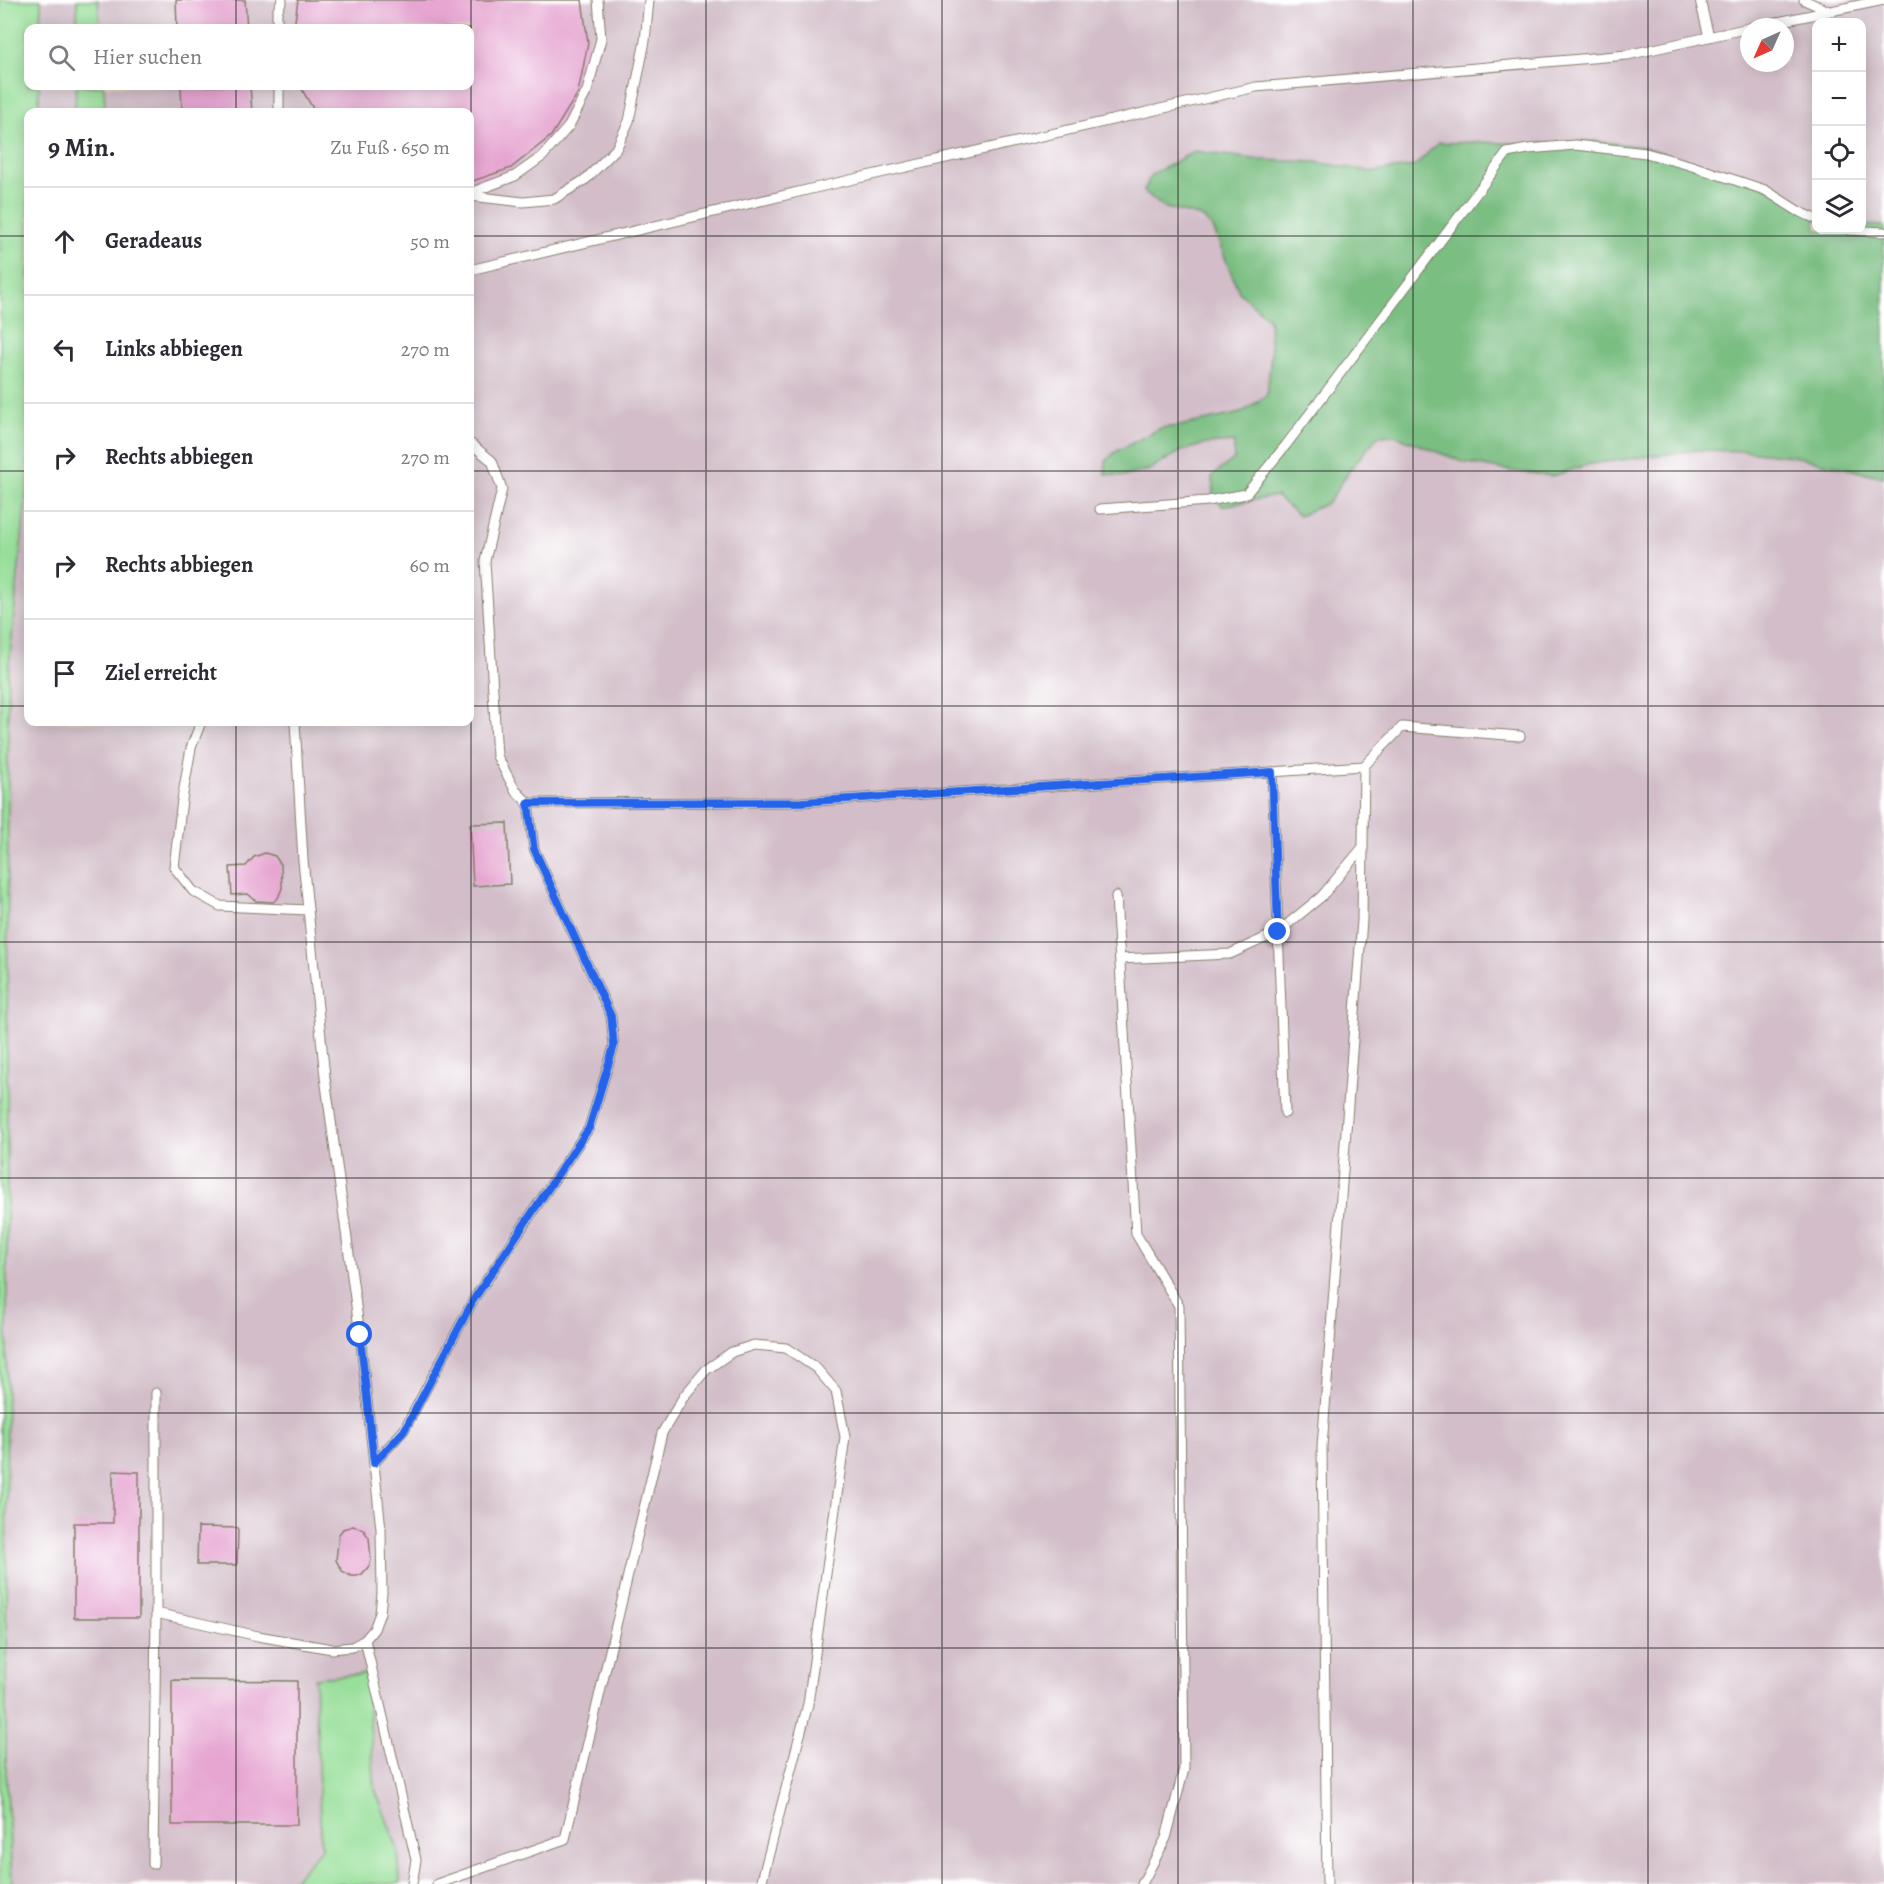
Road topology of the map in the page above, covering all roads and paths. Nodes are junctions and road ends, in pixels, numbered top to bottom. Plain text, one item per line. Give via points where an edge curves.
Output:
1 (282, 0) edge
2 (598, 0) edge
3 (649, 0) edge
4 (1700, 0) edge
5 (1804, 0) edge
6 (1884, 0) edge
7 (1829, 11) junction
8 (1794, 18) edge
9 (277, 24) edge
10 (1740, 30) edge
11 (1709, 37) junction
12 (279, 90) edge
13 (279, 108) edge
14 (474, 193) edge
15 (474, 196) edge
16 (1812, 217) edge
17 (1866, 231) edge
18 (1884, 232) edge
19 (474, 269) edge
20 (474, 445) edge
21 (1100, 509) dead end
22 (199, 726) edge
23 (295, 726) edge
24 (1520, 736) dead end
25 (1364, 766) junction
26 (1272, 772) junction
27 (528, 803) junction
28 (1363, 847) junction
29 (1116, 896) dead end
30 (308, 910) junction
31 (1278, 932) junction
32 (1120, 959) junction
33 (1285, 1113) dead end
34 (156, 1393) dead end
35 (374, 1463) junction
36 (156, 1613) junction
37 (365, 1640) junction
38 (153, 1864) dead end
39 (412, 1884) edge
40 (437, 1884) edge
41 (760, 1884) edge
42 (1143, 1884) edge
43 (1327, 1884) edge

1 - 9 lane
2 - 14 lane via 601,39 587,91 569,126 543,156 515,176
3 - 15 lane via 629,121 616,149 586,179 554,199 523,202
4 - 11 lane
5 - 7 lane
6 - 7 lane
7 - 8 lane
10 - 11 lane
11 - 19 lane via 1627,55 1256,87
12 - 13 lane
16 - 21 lane via 1766,190 1646,153 1575,145 1507,153 1246,494 1208,501
17 - 18 lane
20 - 27 lane via 492,461 502,489 485,561 497,756 515,790
22 - 30 lane via 191,748 174,867 193,891 220,906
23 - 30 lane
24 - 25 lane via 1402,727
25 - 26 lane
25 - 28 lane
26 - 27 lane via 801,802
26 - 31 lane
27 - 35 lane via 534,849 611,1016 614,1046 589,1128 474,1299 404,1431
28 - 31 lane via 1322,896
28 - 43 lane via 1362,920 1322,1447
29 - 32 lane
30 - 35 lane
31 - 32 lane via 1230,954
31 - 33 lane
32 - 42 lane via 1136,1234 1179,1306 1184,1769 1166,1838
34 - 36 lane
35 - 37 lane via 382,1593 374,1629
36 - 37 lane via 332,1648 352,1647
36 - 38 lane
37 - 39 lane via 416,1860
40 - 41 lane via 565,1839 662,1433 684,1396 706,1370 732,1352 754,1345 786,1348 816,1368 836,1391 845,1437 808,1704

